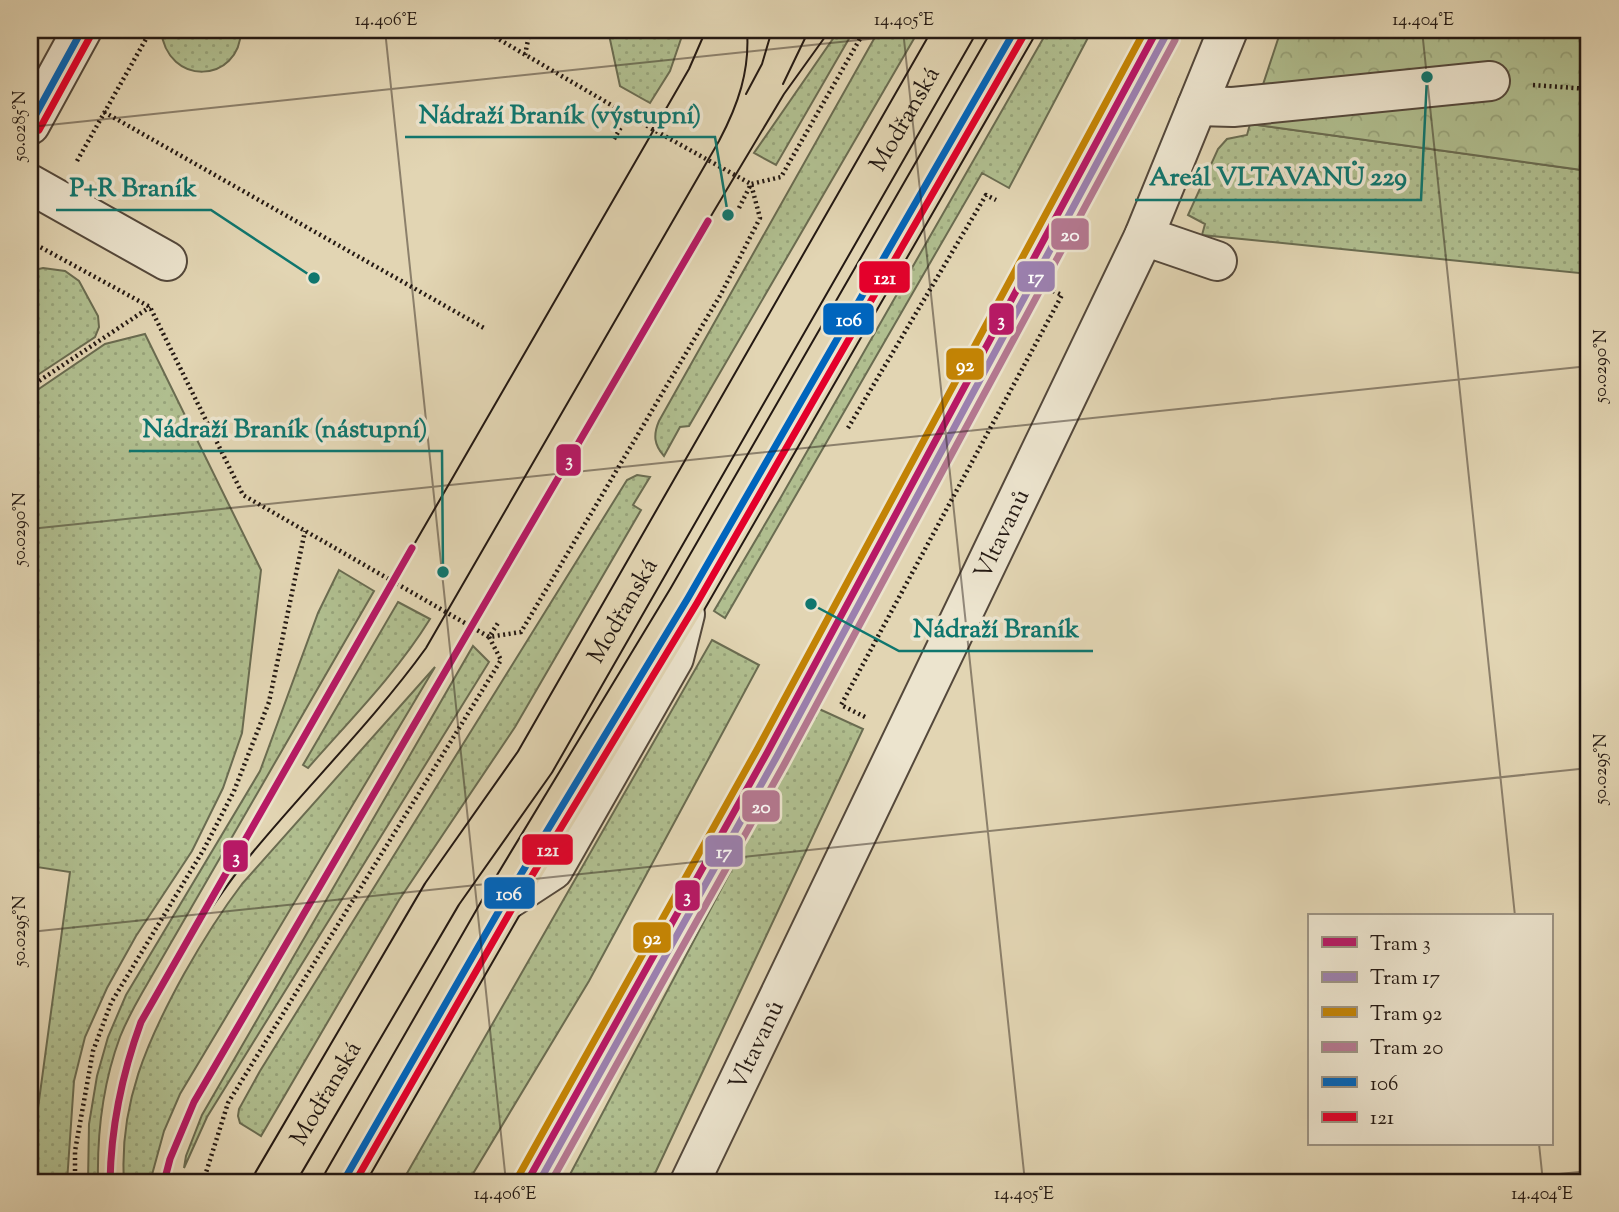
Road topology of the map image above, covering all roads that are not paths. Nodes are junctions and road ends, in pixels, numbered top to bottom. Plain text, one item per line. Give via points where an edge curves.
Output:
1 (955, 30) edge
2 (1016, 30) edge
3 (1228, 30) edge
4 (80, 34) edge
5 (30, 77) edge
6 (1490, 81) road end
7 (1197, 106) junction
8 (30, 125) edge
9 (43, 191) edge
10 (1144, 236) junction
11 (167, 261) dead end
12 (1217, 261) dead end
13 (273, 1182) edge
14 (343, 1182) edge
15 (690, 1182) edge

1 - 13 main road, Modřanská via 535,762 442,894
2 - 14 main road, Modřanská
3 - 7 street, Vltavanů
4 - 5 street
4 - 8 street
6 - 7 street via 1233,107
7 - 10 street, Vltavanů
9 - 11 street
10 - 12 street
10 - 15 street, Vltavanů

